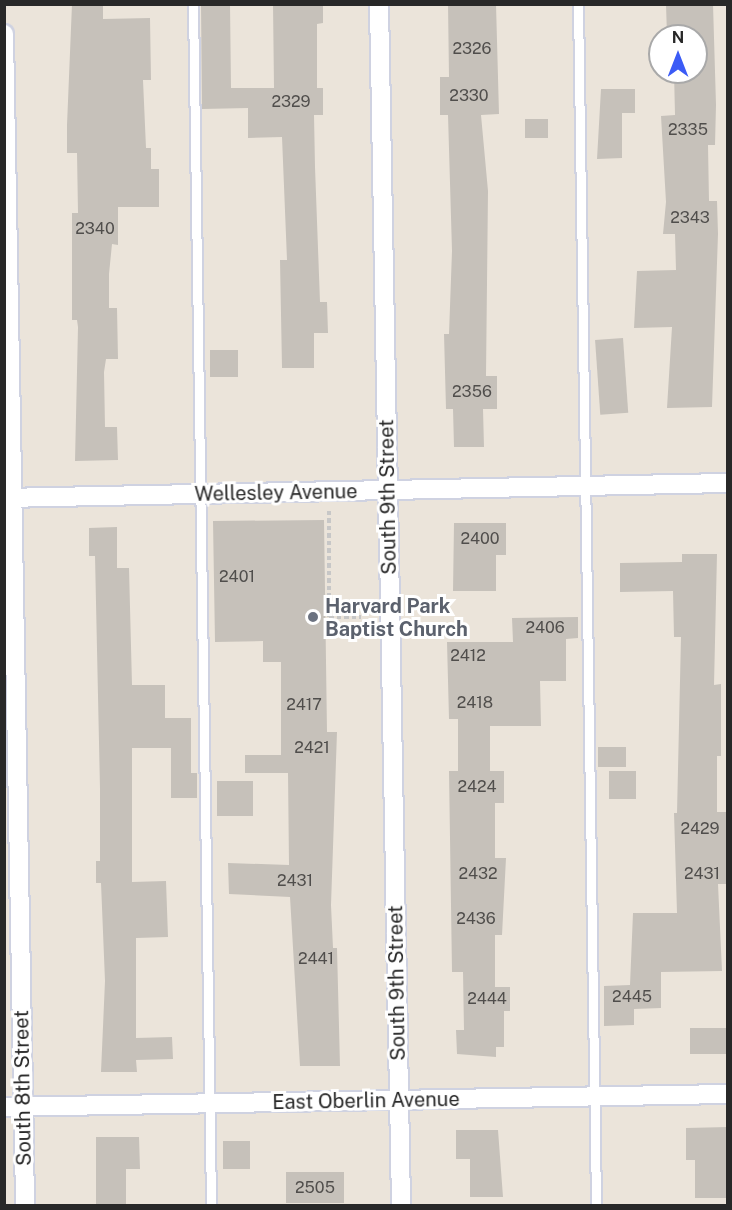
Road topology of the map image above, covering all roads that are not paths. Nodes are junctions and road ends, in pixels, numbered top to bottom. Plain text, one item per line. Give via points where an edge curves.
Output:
1 (194, 4) edge
2 (379, 4) edge
3 (578, 4) edge
4 (4, 34) edge
5 (728, 483) edge
6 (585, 486) junction
7 (388, 491) junction
8 (203, 495) junction
9 (9, 497) edge
10 (728, 1094) edge
11 (594, 1096) junction
12 (399, 1101) junction
13 (210, 1104) junction
14 (23, 1106) junction
15 (4, 1107) edge
16 (25, 1206) edge
17 (211, 1206) edge
18 (401, 1206) edge
19 (596, 1206) edge

1 - 8 lane
2 - 7 street, South 9th Street
3 - 6 lane
4 - 9 street, South 8th Street
5 - 6 street, Wellesley Avenue
6 - 7 street, Wellesley Avenue
6 - 11 lane
7 - 8 street, Wellesley Avenue
7 - 12 street, South 9th Street
8 - 9 street, Wellesley Avenue
8 - 13 lane
9 - 14 street, South 8th Street
10 - 11 street, East Oberlin Avenue
11 - 12 street, East Oberlin Avenue
11 - 19 lane
12 - 13 street, East Oberlin Avenue
12 - 18 street, South 9th Street
13 - 14 street, East Oberlin Avenue
13 - 17 lane
14 - 15 street, East Oberlin Avenue
14 - 16 street, South 8th Street

